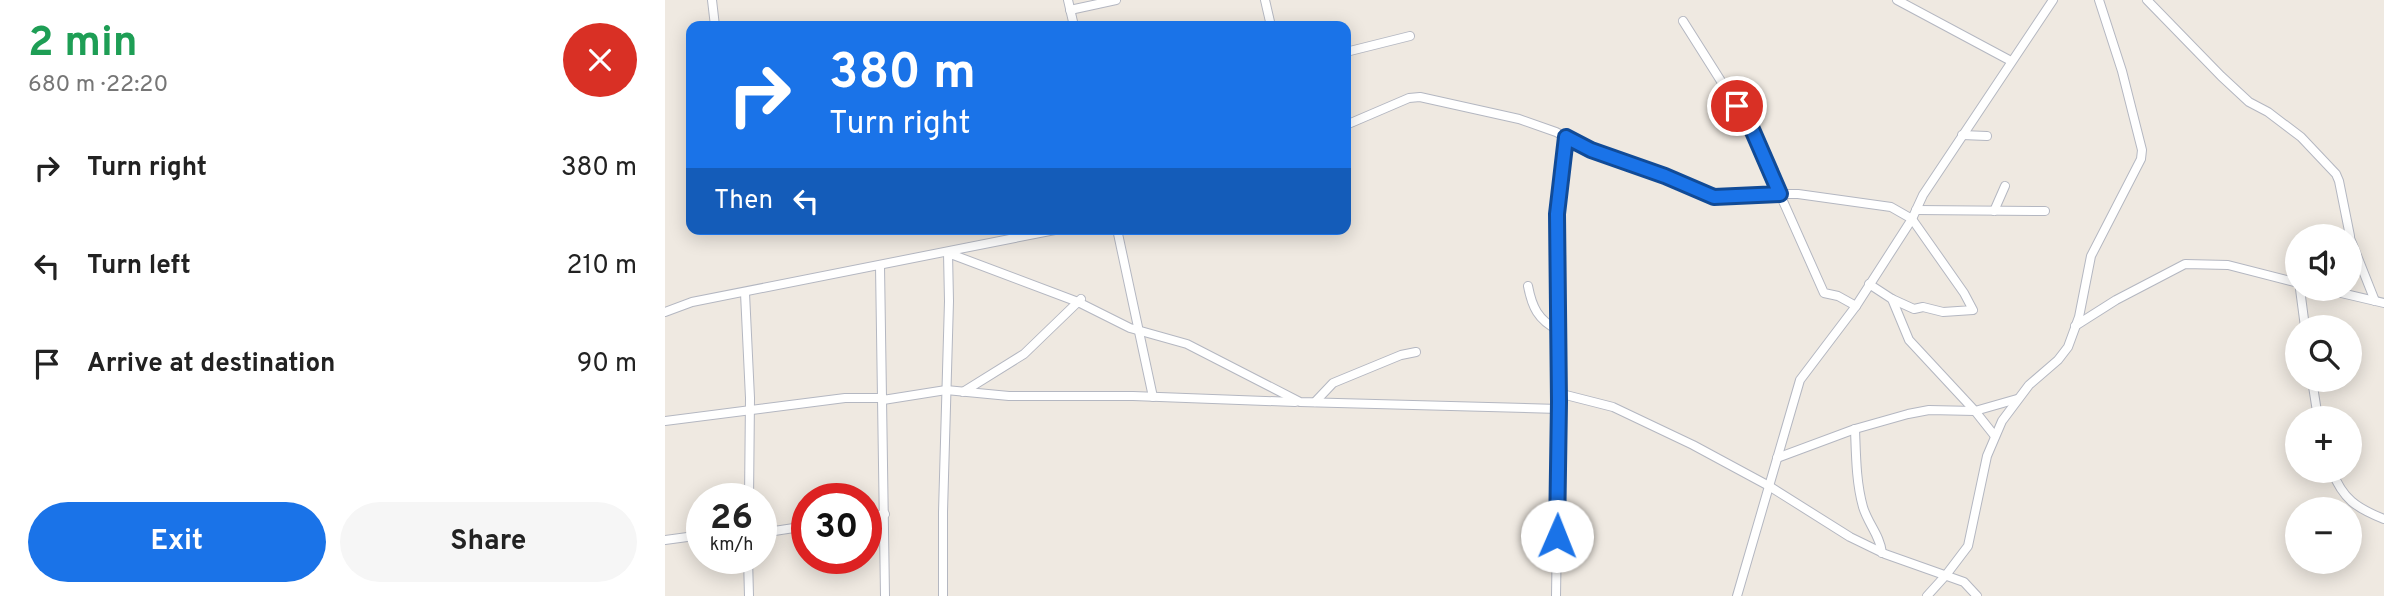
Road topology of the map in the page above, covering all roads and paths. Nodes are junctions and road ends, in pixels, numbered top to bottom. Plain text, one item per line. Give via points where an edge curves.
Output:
1 (712, 0) edge
2 (1068, 0) edge
3 (1116, 0) edge
4 (1265, 0) edge
5 (1897, 0) edge
6 (2053, 0) edge
7 (2099, 0) edge
8 (2147, 0) edge
9 (1070, 10) junction
10 (714, 21) edge
11 (1073, 21) edge
12 (1270, 21) edge
13 (1683, 21) dead end
14 (1410, 36) dead end
15 (1351, 51) edge
16 (2011, 61) junction
17 (1351, 123) edge
18 (1962, 135) junction
19 (1987, 136) dead end
20 (1566, 137) junction
21 (2004, 186) dead end
22 (1780, 194) junction
23 (1994, 211) junction
24 (2045, 211) dead end
25 (1914, 214) junction
26 (2347, 224) edge
27 (1032, 235) edge
28 (1118, 235) edge
29 (948, 253) junction
30 (2362, 263) edge
31 (880, 266) junction
32 (2285, 280) edge
33 (1869, 284) junction
34 (1528, 286) dead end
35 (745, 293) junction
36 (2362, 298) edge
37 (1892, 299) junction
38 (1080, 300) junction
39 (2380, 302) edge
40 (1856, 306) junction
41 (665, 312) edge
42 (2075, 326) junction
43 (1138, 330) junction
44 (1558, 330) junction
45 (1416, 352) dead end
46 (946, 390) junction
47 (963, 393) junction
48 (1558, 393) junction
49 (1153, 397) junction
50 (883, 399) junction
51 (2017, 399) junction
52 (1300, 402) junction
53 (1315, 402) junction
54 (1559, 409) junction
55 (749, 411) junction
56 (1975, 411) junction
57 (665, 421) edge
58 (1854, 429) junction
59 (1994, 435) junction
60 (1777, 458) junction
61 (749, 483) edge
62 (2338, 483) edge
63 (1769, 486) junction
64 (882, 514) edge
65 (885, 514) junction
66 (2384, 519) edge
67 (686, 537) edge
68 (665, 540) edge
69 (1882, 553) junction
70 (748, 574) edge
71 (1947, 575) junction
72 (748, 596) edge
73 (885, 596) edge
74 (943, 596) edge
75 (1556, 596) edge
76 (1737, 596) edge
77 (1927, 596) edge
78 (1977, 596) edge

1 - 10 street
2 - 9 street
3 - 9 street
4 - 12 street
5 - 16 street
6 - 16 street
7 - 42 street via 2122,71 2141,159 2091,256
8 - 26 street via 2230,85 2301,137 2336,174
9 - 11 street
13 - 22 street via 1751,127
14 - 15 street
16 - 18 street
17 - 20 street via 1409,97 1420,97 1519,119
18 - 19 street
18 - 25 street
20 - 22 street via 1714,197
20 - 44 street via 1557,214
21 - 23 street
22 - 25 street via 1882,205
22 - 40 street via 1824,293
23 - 24 street
23 - 25 street
25 - 33 street
25 - 37 street via 1973,310 1914,309
27 - 29 street
28 - 43 street
29 - 31 street
29 - 38 street
29 - 46 street
30 - 39 street
31 - 35 street
31 - 50 street
32 - 42 street via 2228,265 2185,264
33 - 37 street
33 - 40 street
34 - 44 street via 1538,315
35 - 41 street
35 - 55 street
36 - 39 street
37 - 56 street via 1909,340
38 - 43 street
38 - 47 street via 1024,354
40 - 60 street via 1800,380
42 - 51 street via 2068,346
43 - 49 street
43 - 52 street via 1187,344
44 - 48 street
45 - 53 street via 1333,383
46 - 47 street
46 - 50 street
46 - 74 street
47 - 49 street
48 - 54 street
48 - 63 street via 1629,415
49 - 52 street
50 - 55 street via 845,398
50 - 65 street
51 - 56 street
51 - 59 street
52 - 53 street
53 - 54 street
54 - 75 street
55 - 57 street
55 - 61 street
56 - 58 street via 1930,410
56 - 59 street
58 - 60 street
58 - 69 street via 1863,509
59 - 71 street via 1968,546
60 - 63 street
62 - 66 street via 2346,497
63 - 69 street
63 - 76 street
64 - 65 street
65 - 73 street
67 - 68 street
69 - 71 street
70 - 72 street
71 - 77 street
71 - 78 street via 1964,582

